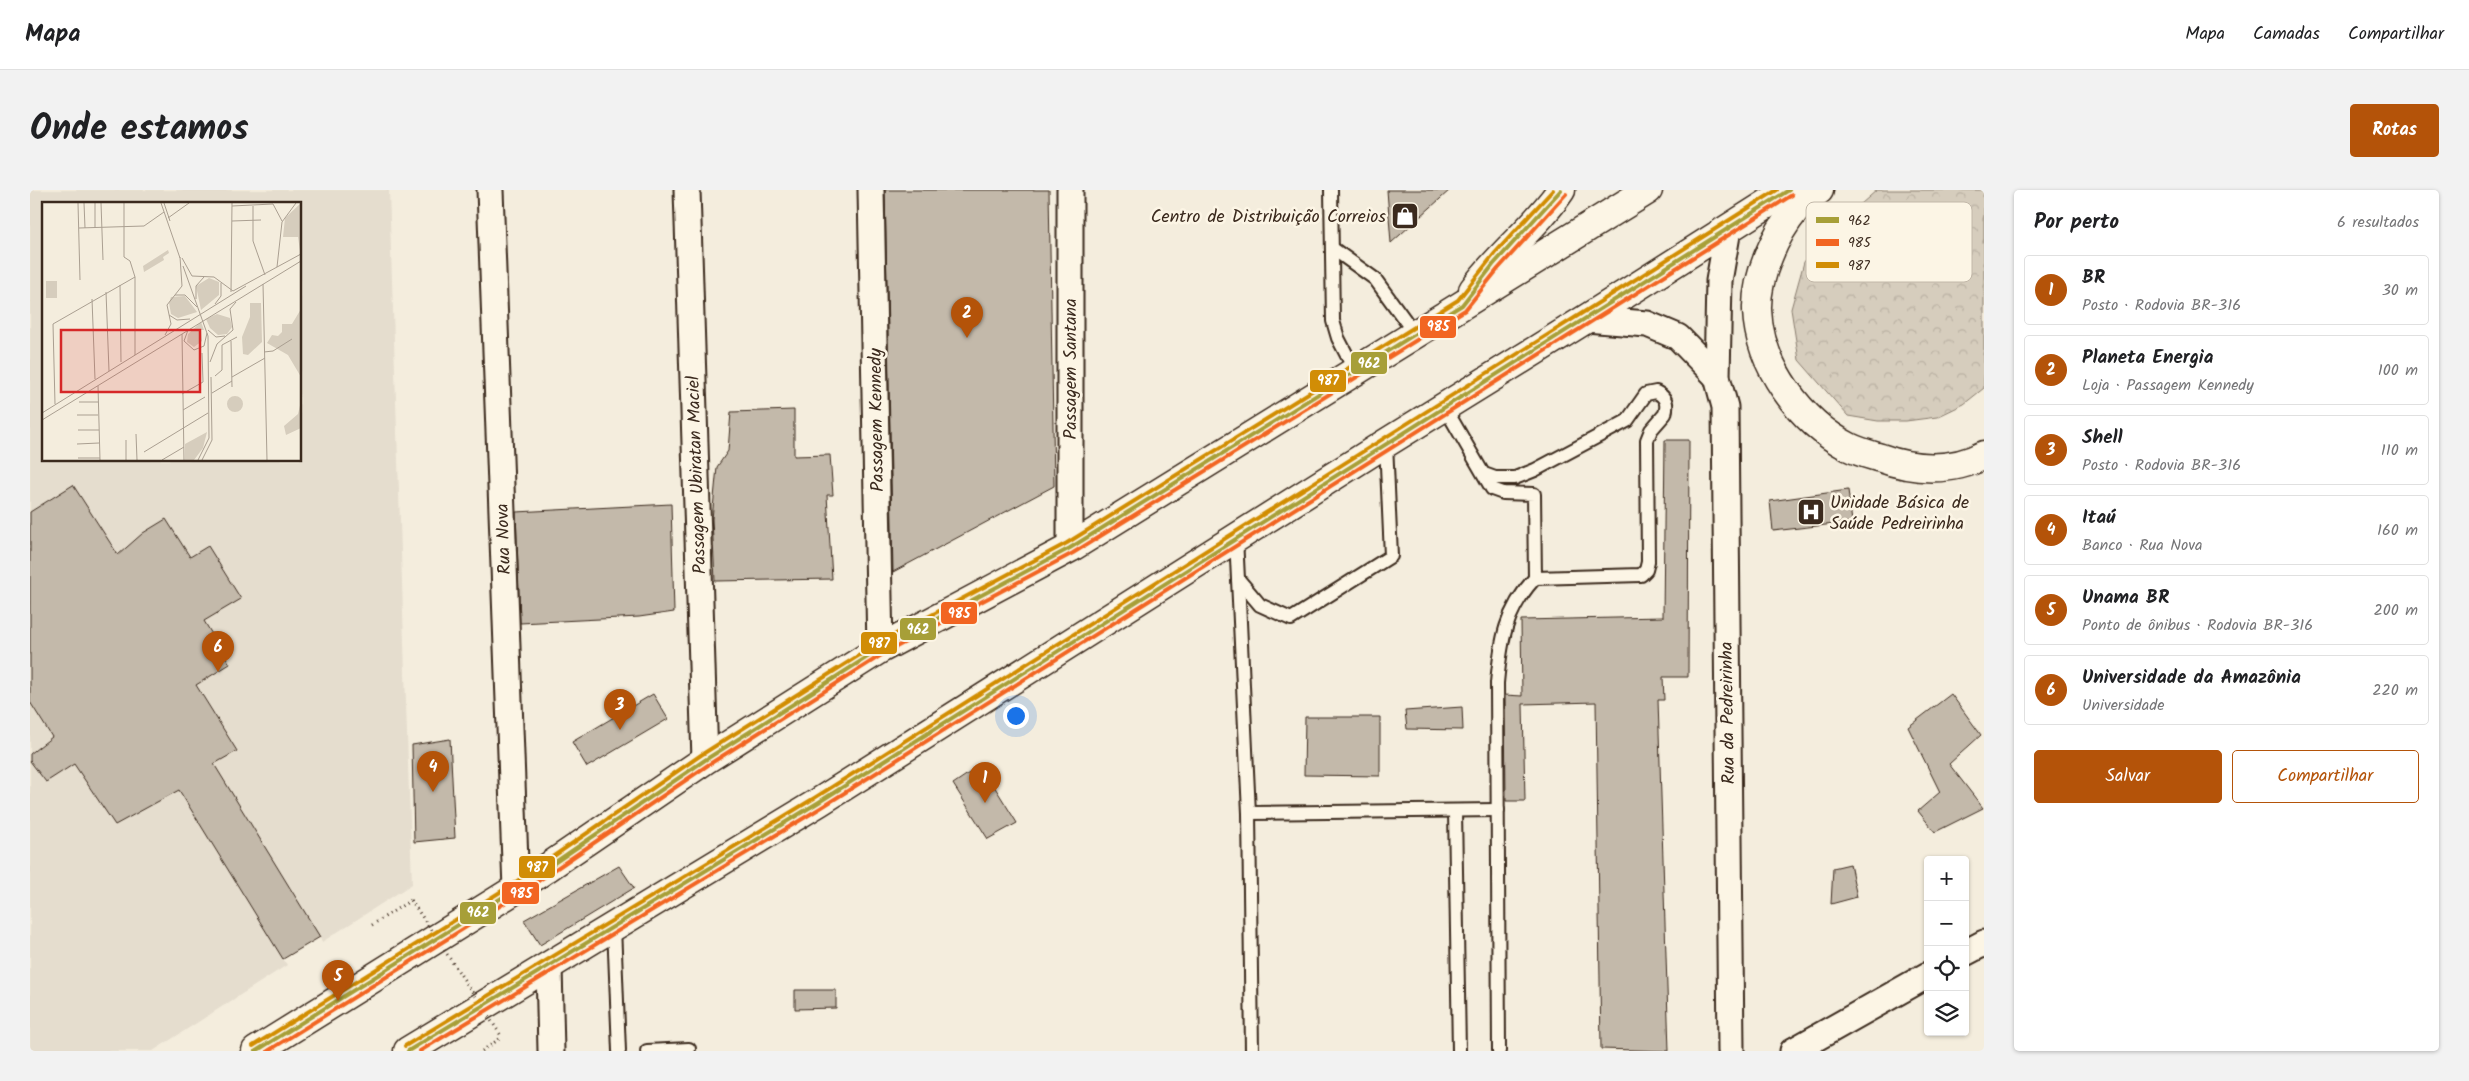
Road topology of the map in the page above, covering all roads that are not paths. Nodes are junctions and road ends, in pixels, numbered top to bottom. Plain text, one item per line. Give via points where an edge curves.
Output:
1 (490, 190) edge
2 (687, 190) edge
3 (871, 190) edge
4 (1070, 190) edge
5 (1331, 190) edge
6 (1561, 190) edge
7 (1648, 190) edge
8 (1789, 190) edge
9 (1819, 190) edge
10 (1728, 230) junction
11 (1332, 248) junction
12 (1462, 305) junction
13 (1586, 319) junction
14 (1415, 334) junction
15 (1354, 371) junction
16 (1717, 377) junction
17 (1444, 406) junction
18 (1386, 443) junction
19 (1984, 455) edge
20 (1535, 470) junction
21 (1484, 474) junction
22 (1534, 494) junction
23 (1236, 538) junction
24 (1070, 548) junction
25 (1535, 578) junction
26 (1238, 579) junction
27 (880, 649) junction
28 (705, 760) junction
29 (1455, 810) junction
30 (1498, 810) junction
31 (1249, 813) junction
32 (516, 889) junction
33 (614, 927) junction
34 (1984, 942) edge
35 (1969, 951) edge
36 (549, 966) junction
37 (1924, 976) edge
38 (689, 1049) dead end
39 (256, 1051) edge
40 (408, 1051) edge
41 (551, 1051) edge
42 (619, 1051) edge
43 (647, 1051) edge
44 (1252, 1051) edge
45 (1459, 1051) edge
46 (1498, 1051) edge
47 (1731, 1051) edge
48 (1793, 1051) edge

1 - 32 street, Rua Nova
2 - 28 street, Passagem Ubiratan Maciel
3 - 27 street, Passagem Kennedy
4 - 24 street, Passagem Santana
5 - 11 lane
6 - 12 highway via 1548,209 1515,241
7 - 12 highway
8 - 10 highway
9 - 19 highway via 1797,208 1769,253 1757,310 1762,339 1787,393 1825,432 1850,447 1903,466 1936,468 1973,461
10 - 13 highway
10 - 16 street, Rua da Pedreirinha via 1719,281
11 - 14 lane via 1375,279
11 - 15 lane via 1333,321
12 - 14 highway
13 - 16 street via 1647,324 1678,338
13 - 17 highway
14 - 15 highway
15 - 24 highway
16 - 47 street, Rua da Pedreirinha via 1725,407
17 - 18 highway
17 - 21 lane
18 - 23 highway
18 - 26 lane via 1391,556 1291,619 1260,605
20 - 21 lane via 1514,478 1495,478
20 - 22 lane
20 - 25 lane via 1627,421 1646,394 1656,392 1664,396 1665,414 1647,440 1646,570 1641,575
21 - 22 lane via 1492,489 1503,493
22 - 25 lane
23 - 26 lane
23 - 33 highway via 819,802
24 - 27 highway
25 - 30 lane via 1508,617 1501,643 1497,683
26 - 31 lane
27 - 28 highway
28 - 32 highway
29 - 30 lane
29 - 31 lane
29 - 45 lane
30 - 46 lane
31 - 44 lane
32 - 39 highway
33 - 36 highway
33 - 42 lane
34 - 35 street
36 - 40 highway
36 - 41 street
37 - 48 street
38 - 43 lane

